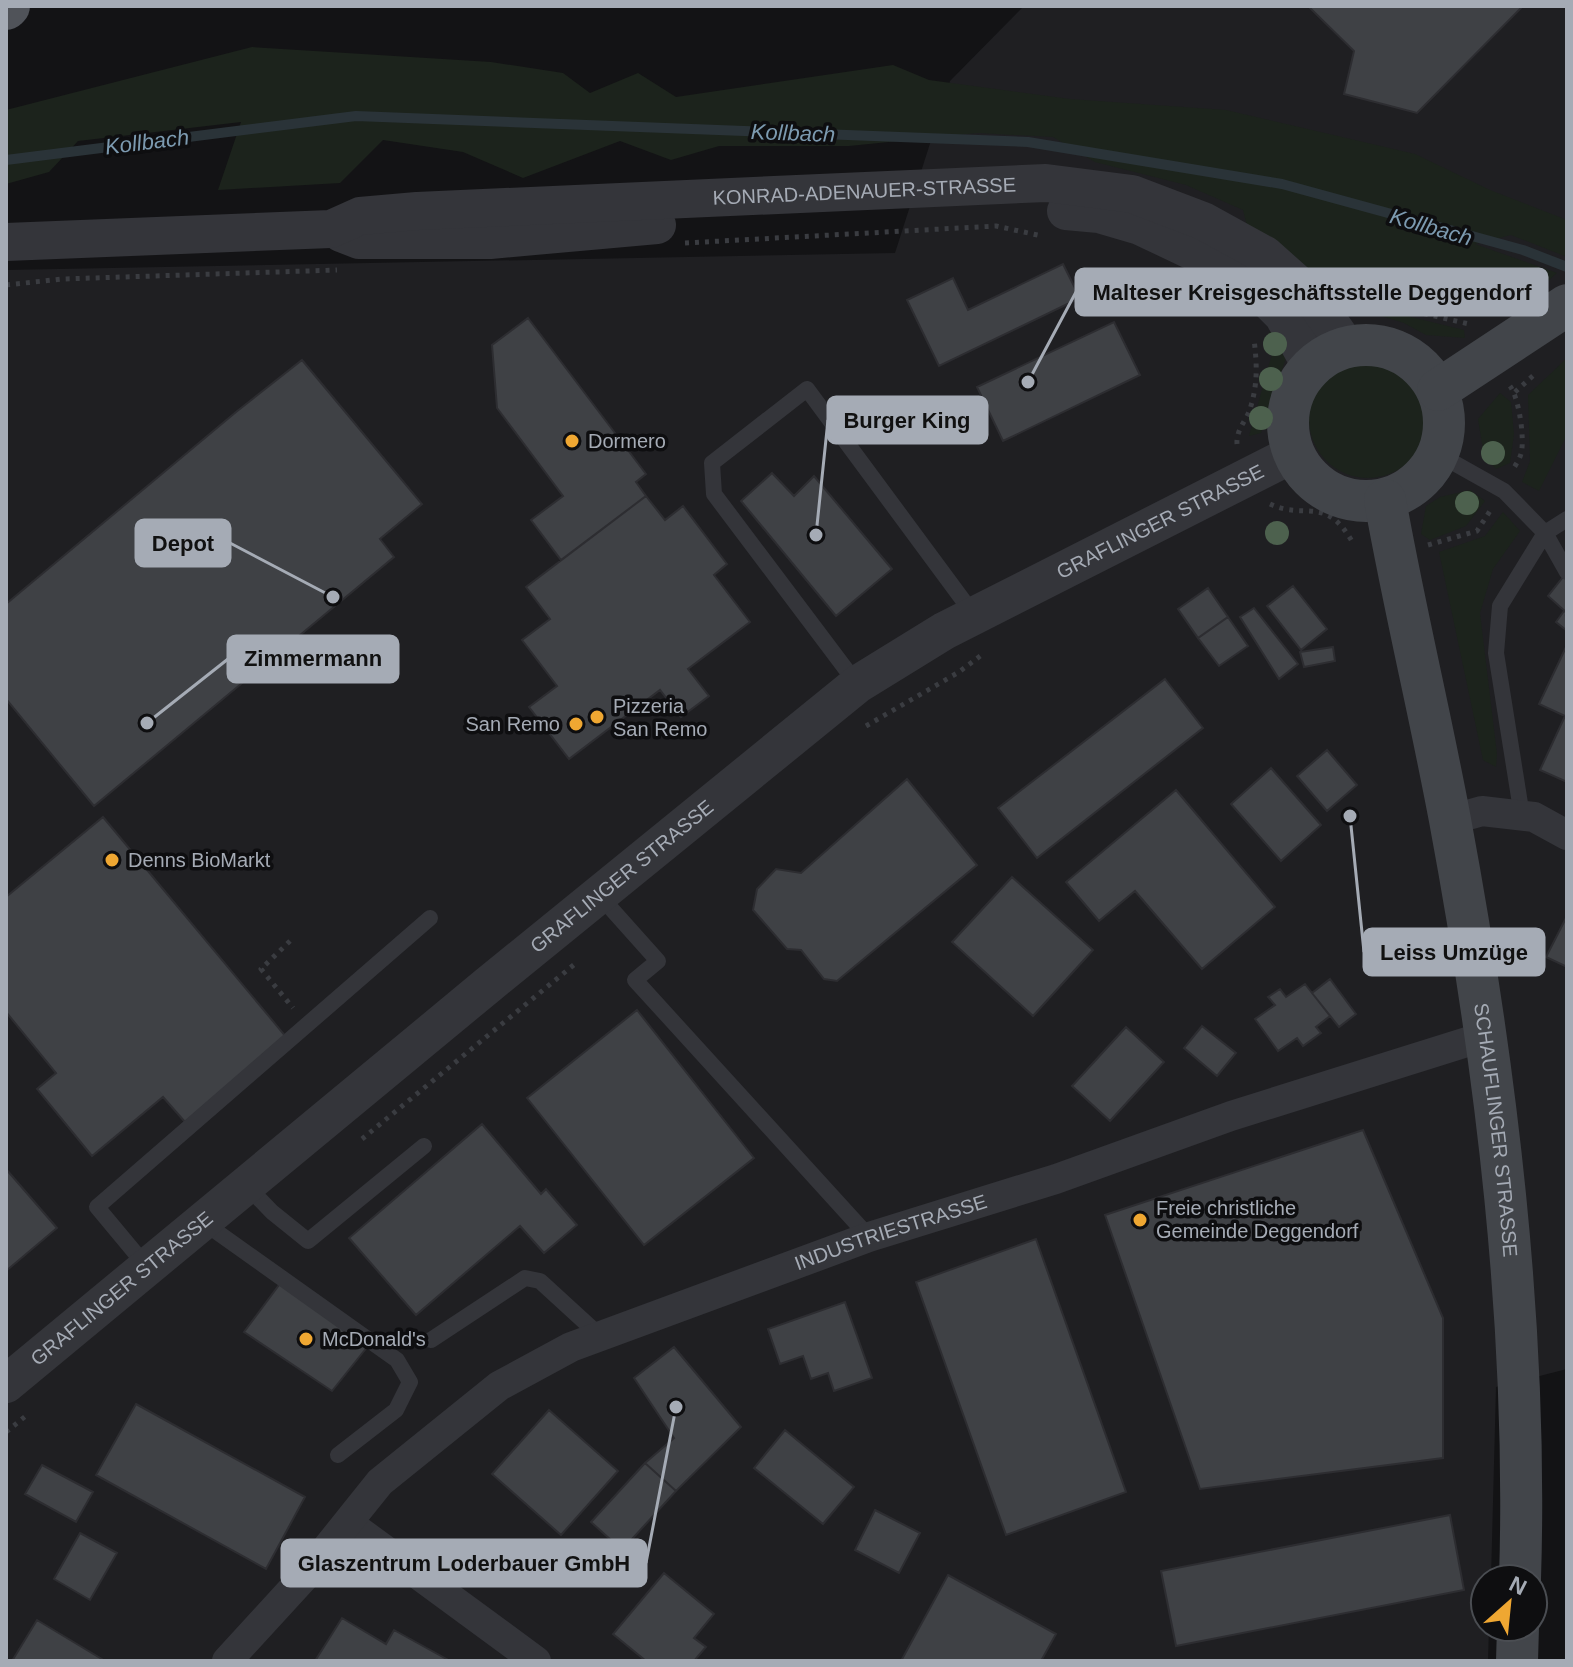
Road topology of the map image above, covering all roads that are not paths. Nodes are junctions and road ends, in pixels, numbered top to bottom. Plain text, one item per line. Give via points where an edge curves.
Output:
1 (6, 242) edge
2 (1567, 305) edge
3 (1329, 356) junction
4 (1438, 390) junction
5 (1293, 454) junction
6 (1438, 454) junction
7 (1385, 500) junction
8 (1567, 519) edge
9 (1545, 533) junction
10 (1567, 572) edge
11 (974, 615) junction
12 (858, 684) junction
13 (1522, 816) junction
14 (1450, 820) junction
15 (1567, 835) edge
16 (599, 895) junction
17 (430, 918) dead end
18 (1486, 1036) junction
19 (424, 1146) dead end
20 (246, 1185) junction
21 (203, 1222) junction
22 (869, 1237) junction
23 (148, 1268) junction
24 (599, 1335) junction
25 (431, 1340) dead end
26 (6, 1384) edge
27 (338, 1455) dead end
28 (348, 1523) junction
29 (1520, 1563) edge
30 (227, 1661) edge
31 (536, 1661) edge

1 - 3 street, KONRAD-ADENAUER-STRASSE via 331,229 360,216 417,211 1046,183 1132,194 1203,221 1265,255 1311,296
2 - 4 main road
3 - 4 main road via 1373,344 1400,351 1423,367
3 - 5 main road via 1302,376 1290,401 1287,428
4 - 6 main road via 1445,418
5 - 7 main road via 1309,477 1331,494 1357,501
5 - 11 street, GRAFLINGER STRASSE
6 - 7 main road via 1410,488
6 - 9 lane via 1504,491
7 - 14 main road, SCHAUFLINGER STRASSE
8 - 9 lane
9 - 10 lane
9 - 13 lane via 1500,606 1496,653
11 - 12 street, GRAFLINGER STRASSE
11 - 12 lane via 807,389 712,463 714,494
12 - 16 street, GRAFLINGER STRASSE
13 - 14 street via 1482,811
13 - 15 street
14 - 18 main road, SCHAUFLINGER STRASSE
16 - 20 street, GRAFLINGER STRASSE
16 - 22 lane via 658,961 635,980
17 - 23 lane via 97,1207
18 - 22 street, INDUSTRIESTRASSE
18 - 29 main road, SCHAUFLINGER STRASSE via 1517,1331
19 - 20 lane via 308,1241
20 - 21 street, GRAFLINGER STRASSE
21 - 23 street, GRAFLINGER STRASSE
21 - 27 lane via 397,1360 410,1382 396,1410
22 - 24 street, INDUSTRIESTRASSE
23 - 26 street, GRAFLINGER STRASSE
24 - 25 lane via 540,1281 525,1278
24 - 28 street, INDUSTRIESTRASSE via 499,1386 380,1482
28 - 30 street, INDUSTRIESTRASSE
28 - 31 street

